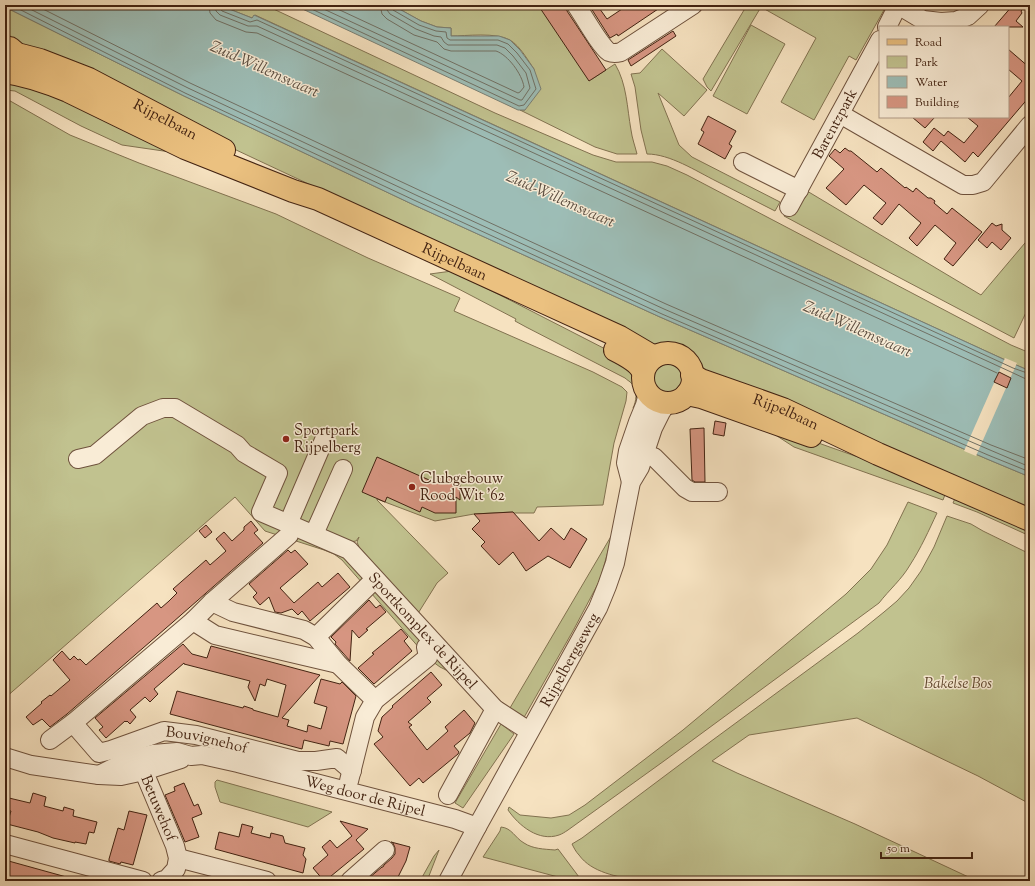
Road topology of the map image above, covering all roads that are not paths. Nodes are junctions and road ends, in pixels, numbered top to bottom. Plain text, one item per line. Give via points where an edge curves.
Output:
1 (576, 5) edge
2 (693, 5) edge
3 (898, 5) edge
4 (980, 5) edge
5 (956, 24) edge
6 (888, 26) edge
7 (879, 42) edge
8 (7, 44) edge
9 (5, 70) edge
10 (840, 114) junction
11 (1030, 125) edge
12 (743, 162) dead end
13 (799, 190) junction
14 (318, 198) junction
15 (789, 207) dead end
16 (648, 374) junction
17 (689, 384) junction
18 (667, 403) junction
19 (324, 440) dead end
20 (644, 455) junction
21 (78, 459) dead end
22 (343, 469) dead end
23 (668, 471) junction
24 (689, 471) dead end
25 (631, 482) junction
26 (718, 492) dead end
27 (1030, 520) edge
28 (289, 529) junction
29 (314, 534) junction
30 (371, 584) dead end
31 (212, 602) junction
32 (193, 621) junction
33 (316, 637) junction
34 (426, 647) dead end
35 (338, 664) junction
36 (375, 700) junction
37 (495, 709) junction
38 (73, 723) junction
39 (529, 731) junction
40 (50, 740) dead end
41 (5, 757) edge
42 (141, 765) junction
43 (352, 771) junction
44 (346, 791) junction
45 (448, 795) dead end
46 (477, 827) junction
47 (5, 844) edge
48 (385, 850) dead end
49 (178, 858) junction
50 (259, 880) edge
51 (143, 881) edge
52 (162, 881) edge
53 (350, 881) edge
54 (448, 881) edge

1 - 2 street via 603,46 615,54
3 - 5 street via 923,20
3 - 6 street
4 - 5 street
7 - 10 street, Barentzpark
8 - 9 main road via 9,61
8 - 14 main road, Rijpelbaan via 17,54 89,79 296,184
9 - 14 main road, Rijpelbaan via 57,86 185,148 293,191
10 - 11 street via 963,185 983,182
10 - 13 street, Barentzpark
12 - 13 street
13 - 15 street, Barentzpark
14 - 16 main road, Rijpelbaan via 620,337
16 - 17 main road via 660,354 675,354 687,362 690,368
16 - 18 main road via 653,398
16 - 25 street, Rijpelbergseweg via 645,404 626,463
17 - 18 main road via 681,399
17 - 27 main road, Rijpelbaan via 701,380 783,409 878,454
18 - 20 street, Rijpelbergseweg via 653,428
19 - 28 street
20 - 23 street via 654,458
20 - 25 street, Rijpelbergseweg
21 - 28 street, Sportkomplex de Rijpel via 95,455 142,416 163,408 176,408 278,473 261,512
22 - 29 street
23 - 24 street
23 - 26 street via 692,492
25 - 39 street, Rijpelbergseweg via 615,563 598,608
28 - 29 street, Sportkomplex de Rijpel
28 - 31 street
29 - 37 street, Sportkomplex de Rijpel via 349,550
30 - 33 street
31 - 32 street
31 - 33 street via 233,612 304,630
32 - 35 street via 215,635
32 - 38 street
33 - 35 street
34 - 36 street via 428,657
35 - 36 street
36 - 43 street via 365,717
37 - 39 street, Sportkomplex de Rijpel
37 - 45 street
38 - 40 street
38 - 43 street, Bouvignehof via 99,753 164,731 196,735 298,761 338,758
39 - 46 street, Rijpelbergseweg
41 - 42 street, Weg door de Rijpel via 31,765 99,774 117,766
42 - 44 street, Weg door de Rijpel via 153,754 177,752 191,756 202,755
42 - 49 street, Betuwehof
43 - 44 street
44 - 46 street, Weg door de Rijpel
46 - 54 street
47 - 51 street
48 - 53 street
49 - 50 street, Betuwehof
49 - 52 street, Betuwehof via 176,869 167,880

